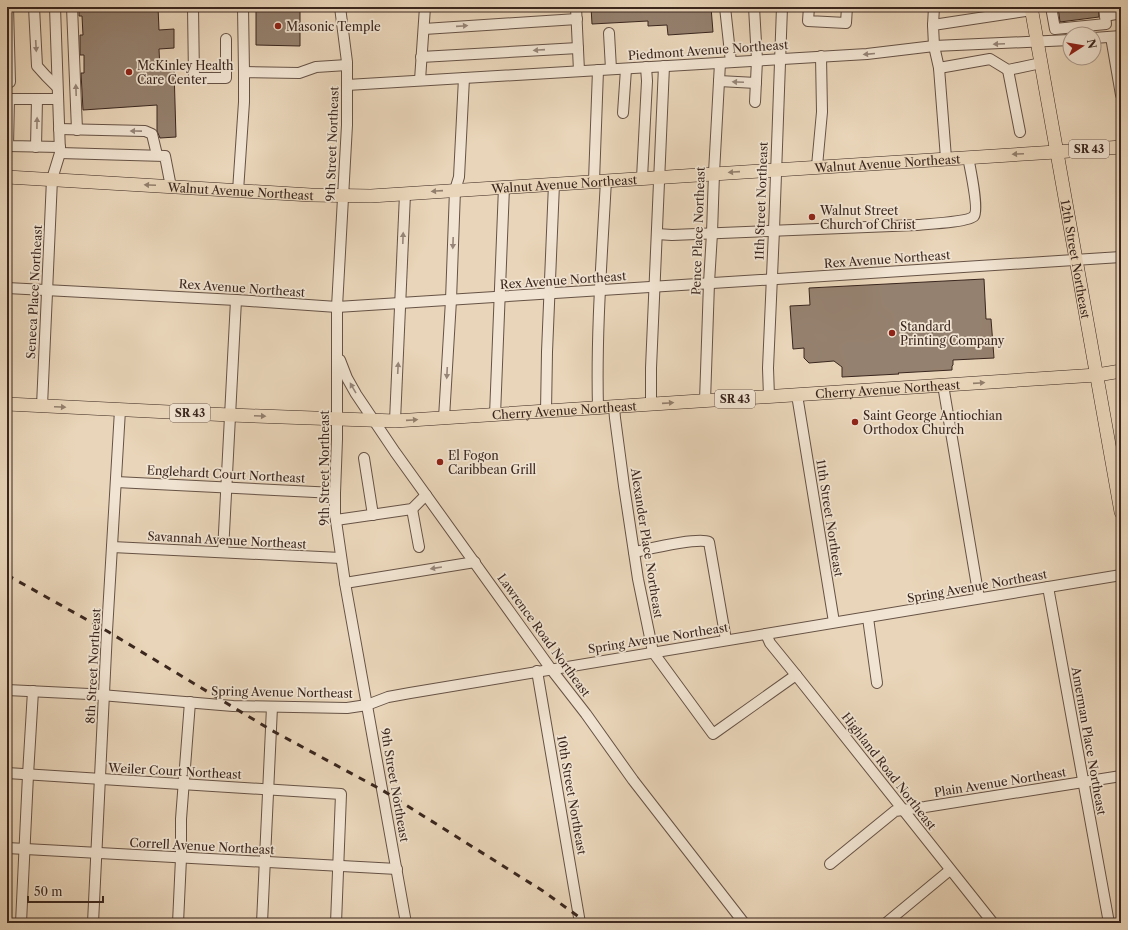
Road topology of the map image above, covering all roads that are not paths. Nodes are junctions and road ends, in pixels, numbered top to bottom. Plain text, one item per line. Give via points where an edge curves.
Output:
1 (8, 7) edge
2 (34, 7) edge
3 (55, 7) edge
4 (72, 7) edge
5 (193, 7) edge
6 (243, 7) edge
7 (340, 7) edge
8 (425, 7) edge
9 (576, 7) edge
10 (725, 7) edge
11 (754, 7) edge
12 (782, 7) edge
13 (808, 7) edge
14 (846, 7) edge
15 (934, 7) edge
16 (1051, 7) edge
17 (1031, 8) edge
18 (1005, 10) edge
19 (1105, 11) edge
20 (1121, 13) edge
21 (577, 19) junction
22 (933, 25) junction
23 (424, 29) junction
24 (609, 33) dead end
25 (1116, 37) edge
26 (1102, 38) edge
27 (226, 39) dead end
28 (1062, 40) edge
29 (1038, 42) junction
30 (934, 46) junction
31 (578, 48) junction
32 (821, 56) junction
33 (422, 58) junction
34 (780, 59) junction
35 (757, 60) junction
36 (731, 62) junction
37 (720, 63) junction
38 (1041, 63) junction
39 (74, 64) junction
40 (347, 65) junction
41 (664, 66) junction
42 (646, 67) junction
43 (626, 68) junction
44 (939, 68) junction
45 (612, 69) junction
46 (598, 70) junction
47 (1008, 70) junction
48 (579, 71) junction
49 (244, 72) junction
50 (57, 73) junction
51 (464, 78) junction
52 (420, 80) junction
53 (719, 81) junction
54 (10, 82) dead end
55 (756, 82) junction
56 (347, 85) junction
57 (58, 87) junction
58 (1121, 94) edge
59 (8, 99) edge
60 (37, 99) junction
61 (58, 99) junction
62 (755, 102) dead end
63 (623, 113) dead end
64 (59, 129) junction
65 (77, 130) junction
66 (1020, 132) dead end
67 (36, 147) junction
68 (1121, 147) edge
69 (60, 150) junction
70 (1056, 152) junction
71 (157, 155) junction
72 (968, 157) junction
73 (946, 158) junction
74 (817, 166) junction
75 (776, 169) junction
76 (714, 173) junction
77 (7, 177) edge
78 (660, 177) junction
79 (642, 178) junction
80 (52, 180) junction
81 (600, 181) junction
82 (554, 184) junction
83 (171, 187) junction
84 (504, 187) junction
85 (455, 190) junction
86 (238, 191) junction
87 (405, 194) junction
88 (343, 196) junction
89 (774, 230) junction
90 (712, 233) junction
91 (657, 234) junction
92 (1121, 257) edge
93 (1075, 260) junction
94 (771, 279) junction
95 (709, 283) junction
96 (655, 286) junction
97 (7, 288) edge
98 (47, 290) junction
99 (601, 290) junction
100 (550, 294) junction
101 (500, 297) junction
102 (236, 300) junction
103 (451, 300) junction
104 (401, 303) junction
105 (337, 307) junction
106 (337, 353) junction
107 (1121, 371) edge
108 (1097, 375) junction
109 (942, 385) junction
110 (797, 395) junction
111 (769, 397) junction
112 (705, 401) junction
113 (7, 404) edge
114 (650, 404) junction
115 (42, 406) junction
116 (614, 407) junction
117 (598, 408) junction
118 (120, 410) junction
119 (546, 411) junction
120 (495, 414) junction
121 (230, 415) junction
122 (444, 418) junction
123 (337, 419) junction
124 (373, 420) junction
125 (395, 421) junction
126 (364, 458) dead end
127 (116, 482) junction
128 (226, 488) junction
129 (335, 493) junction
130 (426, 495) junction
131 (412, 509) junction
132 (1121, 512) edge
133 (373, 515) junction
134 (336, 520) junction
135 (112, 547) junction
136 (420, 547) dead end
137 (223, 552) junction
138 (634, 552) junction
139 (341, 558) junction
140 (474, 562) junction
141 (1121, 575) edge
142 (345, 583) junction
143 (1048, 587) junction
144 (979, 598) junction
145 (868, 618) junction
146 (834, 622) junction
147 (766, 634) junction
148 (726, 640) junction
149 (653, 652) junction
150 (551, 669) junction
151 (537, 671) junction
152 (796, 675) junction
153 (877, 683) dead end
154 (7, 690) edge
155 (33, 691) junction
156 (104, 695) junction
157 (190, 702) junction
158 (367, 705) junction
159 (272, 706) junction
160 (7, 773) edge
161 (28, 775) junction
162 (1121, 776) edge
163 (100, 779) junction
164 (1084, 782) junction
165 (184, 784) junction
166 (268, 789) junction
167 (904, 810) junction
168 (7, 848) edge
169 (24, 849) junction
170 (97, 853) junction
171 (181, 858) junction
172 (264, 862) junction
173 (830, 864) dead end
174 (339, 866) junction
175 (397, 869) junction
176 (950, 870) junction
177 (991, 922) edge
178 (21, 923) edge
179 (93, 923) edge
180 (178, 923) edge
181 (262, 923) edge
182 (336, 923) edge
183 (406, 923) edge
184 (580, 923) edge
185 (744, 923) edge
186 (886, 923) edge
187 (1109, 923) edge

1 - 54 street
2 -> 57 street via 37,66
3 - 50 street, Seneca Place Northeast
4 - 39 street
5 - 27 street via 194,78 226,78
6 - 49 street
7 - 40 street, 9th Street Northeast
8 - 23 street
9 - 21 street
10 - 36 street
11 - 35 street
12 - 34 street, 11th Street Northeast
13 - 14 street via 808,21 846,23
15 - 22 street
16 - 19 street via 1055,29 1106,24
17 - 18 street
17 - 29 main road, 12th Street Northeast
18 - 22 street
19 - 20 street
23 -> 21 street
21 - 31 street
22 - 30 street
23 - 33 street
24 - 45 street
25 - 26 street
25 - 58 street
28 - 29 street, Piedmont Avenue Northeast
29 -> 30 street, Piedmont Avenue Northeast
29 - 38 main road, 12th Street Northeast
30 -> 32 street, Piedmont Avenue Northeast via 867,54
30 - 44 street
31 -> 33 street
31 - 48 street
32 - 34 street, Piedmont Avenue Northeast
32 - 74 street via 822,112
33 - 52 street
34 - 35 street, Piedmont Avenue Northeast
34 - 75 street, 11th Street Northeast
35 - 36 street, Piedmont Avenue Northeast
35 - 55 street
36 - 37 street, Piedmont Avenue Northeast
37 - 41 street, Piedmont Avenue Northeast
37 - 53 street, Pence Place Northeast
38 - 47 street
38 - 70 main road, 12th Street Northeast
39 - 50 street
65 -> 39 street
40 - 49 street via 316,67 299,73
40 - 56 street, 9th Street Northeast
41 - 42 street, Piedmont Avenue Northeast
41 - 78 street
42 - 43 street, Piedmont Avenue Northeast
42 - 79 street
43 - 45 street, Piedmont Avenue Northeast
43 - 63 street
44 - 47 street via 990,59
44 - 73 street
45 - 46 street, Piedmont Avenue Northeast
46 - 48 street, Piedmont Avenue Northeast
46 - 81 street
47 - 66 street
48 - 51 street, Piedmont Avenue Northeast
49 - 86 street
50 - 57 street, Seneca Place Northeast
51 - 52 street, Piedmont Avenue Northeast
51 - 85 street via 459,177
52 - 56 street, Piedmont Avenue Northeast
55 -> 53 street
53 - 76 street, Pence Place Northeast
55 - 62 street
56 - 88 street, 9th Street Northeast
57 - 61 street, Seneca Place Northeast
59 - 60 street
59 - 67 street via 8,146
60 - 61 street
67 -> 60 street
61 - 64 street, Seneca Place Northeast
64 - 65 street
64 - 69 street, Seneca Place Northeast
71 -> 65 street via 152,134 145,131
67 - 69 street
68 - 70 main road, Walnut Avenue Northeast / SR 43
69 - 71 street
69 - 80 street, Seneca Place Northeast
70 -> 72 main road, Walnut Avenue Northeast / SR 43
70 - 93 main road, 12th Street Northeast
71 - 83 street via 165,156
72 - 73 main road, Walnut Avenue Northeast / SR 43
72 - 89 street via 976,211 971,218 921,224
73 - 74 main road, Walnut Avenue Northeast / SR 43
74 - 75 main road, Walnut Avenue Northeast / SR 43
75 -> 76 main road, Walnut Avenue Northeast / SR 43
75 - 89 street, 11th Street Northeast
76 - 78 main road, Walnut Avenue Northeast / SR 43
76 - 90 street, Pence Place Northeast
77 - 80 main road, Walnut Avenue Northeast / SR 43
78 - 79 main road, Walnut Avenue Northeast / SR 43
78 - 91 street
79 - 81 main road, Walnut Avenue Northeast / SR 43
83 -> 80 main road, Walnut Avenue Northeast / SR 43
80 - 98 street, Seneca Place Northeast
81 - 82 main road, Walnut Avenue Northeast / SR 43
81 - 99 street
82 - 84 main road, Walnut Avenue Northeast / SR 43
82 - 100 street
83 - 86 main road, Walnut Avenue Northeast / SR 43
84 - 85 main road, Walnut Avenue Northeast / SR 43
84 - 101 street
85 -> 87 main road, Walnut Avenue Northeast / SR 43
85 -> 103 street
86 - 88 main road, Walnut Avenue Northeast / SR 43
87 - 88 main road, Walnut Avenue Northeast / SR 43
104 -> 87 street
88 - 105 street, 9th Street Northeast
89 - 90 street
89 - 94 street, 11th Street Northeast
90 - 91 street via 672,236
90 - 95 street, Pence Place Northeast
91 - 96 street
92 - 93 street, Rex Avenue Northeast
93 - 94 street, Rex Avenue Northeast
93 - 108 main road, 12th Street Northeast
94 - 95 street, Rex Avenue Northeast
94 - 111 street, 11th Street Northeast
95 - 96 street, Rex Avenue Northeast
95 - 112 street, Pence Place Northeast
96 - 99 street, Rex Avenue Northeast
96 - 114 street
97 - 98 street, Rex Avenue Northeast
98 - 102 street, Rex Avenue Northeast
98 - 115 street, Seneca Place Northeast
99 - 100 street, Rex Avenue Northeast
99 - 117 street
100 - 101 street, Rex Avenue Northeast
100 - 119 street
101 - 103 street, Rex Avenue Northeast
101 - 120 street
102 - 105 street, Rex Avenue Northeast
102 - 121 street
103 - 104 street, Rex Avenue Northeast
103 -> 122 street
104 - 105 street, Rex Avenue Northeast
125 -> 104 street
105 - 106 street, 9th Street Northeast
106 - 123 street, 9th Street Northeast
124 -> 106 street, Lawrence Road Northeast via 347,378
107 - 108 main road, Cherry Avenue Northeast / SR 43
109 -> 108 main road, Cherry Avenue Northeast / SR 43
108 - 132 main road, 12th Street Northeast
109 - 110 main road, Cherry Avenue Northeast / SR 43
109 - 144 street
110 - 111 main road, Cherry Avenue Northeast / SR 43
110 - 146 street, 11th Street Northeast
111 - 112 main road, Cherry Avenue Northeast / SR 43
114 -> 112 main road, Cherry Avenue Northeast / SR 43
113 - 115 main road, Cherry Avenue Northeast / SR 43
114 - 116 main road, Cherry Avenue Northeast / SR 43
115 -> 118 main road, Cherry Avenue Northeast / SR 43
116 - 117 main road, Cherry Avenue Northeast / SR 43
116 - 138 street, Alexander Place Northeast
117 - 119 main road, Cherry Avenue Northeast / SR 43
118 - 121 main road, Cherry Avenue Northeast / SR 43
118 - 127 street, 8th Street Northeast
119 - 120 main road, Cherry Avenue Northeast / SR 43
120 - 122 main road, Cherry Avenue Northeast / SR 43
121 -> 123 main road, Cherry Avenue Northeast / SR 43
121 - 128 street
125 -> 122 main road, Cherry Avenue Northeast / SR 43
123 - 124 main road, Cherry Avenue Northeast / SR 43
123 - 129 street, 9th Street Northeast
124 - 125 main road, Cherry Avenue Northeast / SR 43
124 - 130 street, Lawrence Road Northeast
126 - 133 street
127 - 128 street, Englehardt Court Northeast
127 - 135 street, 8th Street Northeast
128 - 129 street, Englehardt Court Northeast
128 - 137 street
129 - 134 street, 9th Street Northeast
130 - 131 street
130 - 140 street, Lawrence Road Northeast
131 - 133 street
131 - 136 street
133 - 134 street
134 - 139 street, 9th Street Northeast
135 - 137 street, Savannah Avenue Northeast
135 - 156 street, 8th Street Northeast
137 - 139 street, Savannah Avenue Northeast
138 - 148 street via 694,541 709,542
138 - 149 street, Alexander Place Northeast
139 - 142 street, 9th Street Northeast
140 -> 142 street
140 - 150 street, Lawrence Road Northeast
141 - 143 street, Spring Avenue Northeast
142 - 158 street, 9th Street Northeast
143 - 144 street, Spring Avenue Northeast
143 - 164 street, Amerman Place Northeast
144 - 145 street, Spring Avenue Northeast
145 - 146 street, Spring Avenue Northeast
145 - 153 street
146 - 147 street, Spring Avenue Northeast
147 - 148 street, Spring Avenue Northeast
147 - 152 street, Highland Road Northeast via 770,643
148 - 149 street, Spring Avenue Northeast
149 - 150 street, Spring Avenue Northeast
149 - 152 street, Alexander Place Northeast via 713,734
150 - 151 street, Spring Avenue Northeast
150 - 185 street, Lawrence Road Northeast
151 - 158 street, Spring Avenue Northeast via 410,692
151 - 184 street, 10th Street Northeast
152 - 167 street, Highland Road Northeast
154 - 155 street, Spring Avenue Northeast
155 - 156 street, Spring Avenue Northeast
155 - 161 street
156 - 157 street, Spring Avenue Northeast
156 - 163 street, 8th Street Northeast
157 - 159 street, Spring Avenue Northeast
157 - 165 street
158 - 159 street, Spring Avenue Northeast via 347,708
158 - 175 street, 9th Street Northeast
159 - 166 street
160 - 161 street, Weiler Court Northeast
161 - 163 street, Weiler Court Northeast
161 - 169 street
162 - 164 street, Plain Avenue Northeast
163 - 165 street, Weiler Court Northeast
163 - 170 street, 8th Street Northeast
164 - 167 street, Plain Avenue Northeast
164 - 187 street, Amerman Place Northeast
165 - 166 street, Weiler Court Northeast
165 - 171 street
166 - 172 street
166 - 174 street, Weiler Court Northeast via 342,794
167 - 173 street, Plain Avenue Northeast via 895,811
167 - 176 street, Highland Road Northeast
168 - 169 street, Correll Avenue Northeast
169 - 170 street, Correll Avenue Northeast
169 - 178 street
170 - 171 street, Correll Avenue Northeast
170 - 179 street, 8th Street Northeast
171 - 172 street, Correll Avenue Northeast
171 - 180 street
172 - 174 street, Correll Avenue Northeast
172 - 181 street
174 - 175 street, Correll Avenue Northeast
174 - 182 street
175 - 183 street, 9th Street Northeast
176 - 177 street, Highland Road Northeast
176 - 186 street

